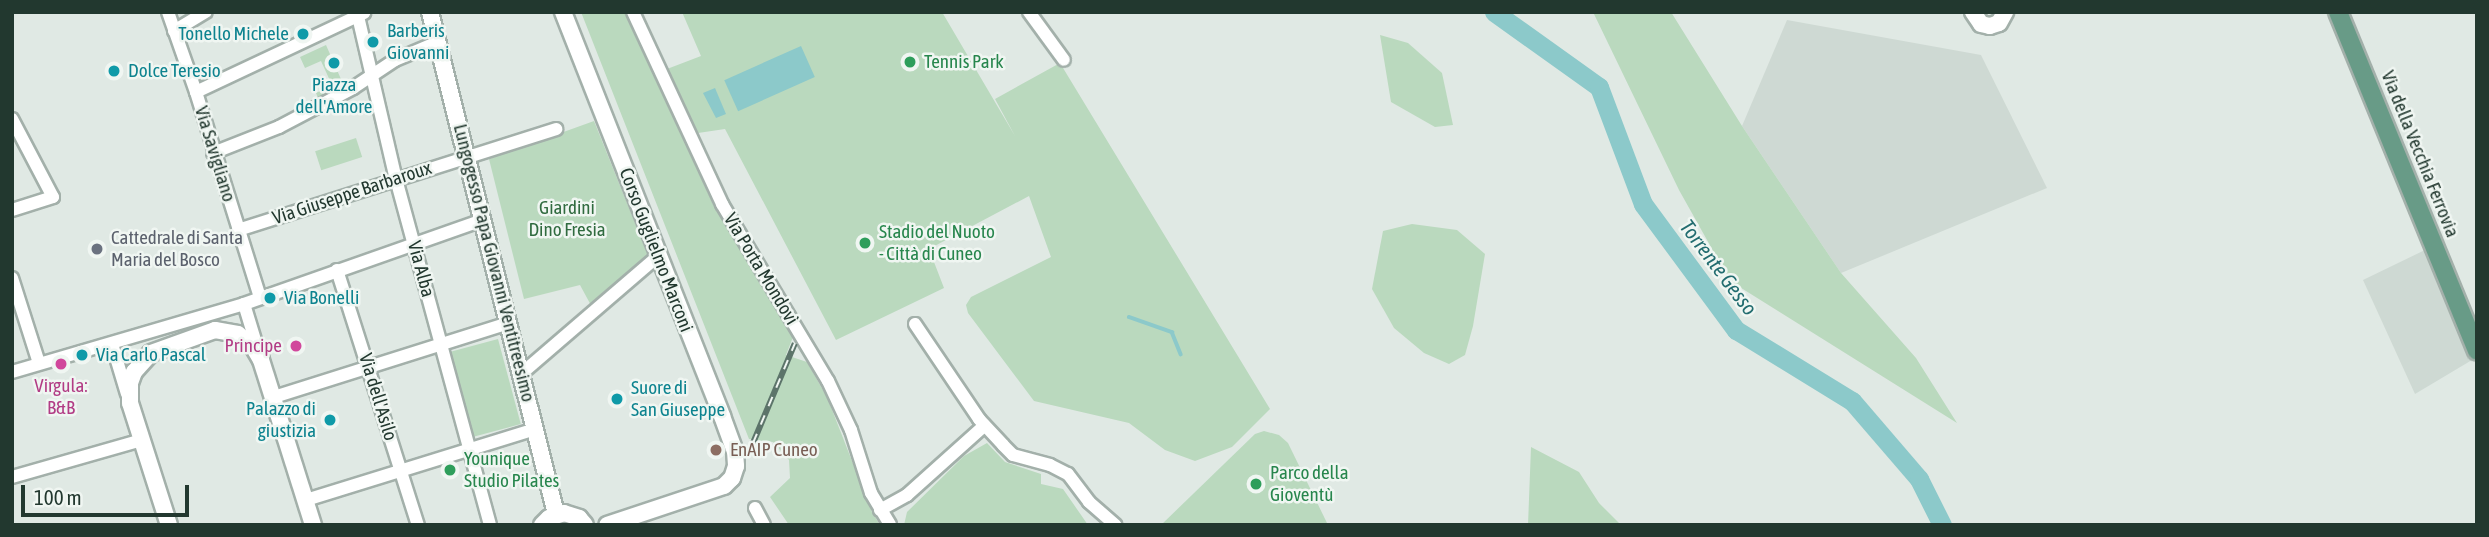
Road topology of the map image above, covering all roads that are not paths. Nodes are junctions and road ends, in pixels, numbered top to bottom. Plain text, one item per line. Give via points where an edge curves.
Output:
1 (168, 12) edge
2 (206, 12) edge
3 (430, 12) edge
4 (563, 12) edge
5 (633, 12) edge
6 (1029, 12) edge
7 (1973, 12) edge
8 (2338, 12) edge
9 (360, 13) edge
10 (2006, 14) edge
11 (174, 31) junction
12 (438, 42) junction
13 (1064, 61) dead end
14 (373, 74) junction
15 (196, 92) junction
16 (12, 119) edge
17 (556, 129) dead end
18 (213, 153) junction
19 (466, 157) junction
20 (396, 179) junction
21 (12, 210) edge
22 (482, 220) junction
23 (237, 230) junction
24 (414, 243) junction
25 (658, 256) junction
26 (337, 270) junction
27 (12, 278) edge
28 (260, 297) junction
29 (244, 304) junction
30 (509, 323) junction
31 (915, 324) dead end
32 (184, 331) junction
33 (112, 344) junction
34 (442, 344) junction
35 (2477, 351) edge
36 (261, 360) junction
37 (39, 363) junction
38 (369, 368) junction
39 (12, 372) edge
40 (521, 374) junction
41 (274, 397) junction
42 (130, 403) junction
43 (985, 426) junction
44 (536, 429) junction
45 (142, 440) junction
46 (470, 449) junction
47 (401, 471) junction
48 (12, 477) edge
49 (306, 500) junction
50 (755, 508) dead end
51 (880, 510) junction
52 (556, 514) junction
53 (169, 525) edge
54 (313, 525) edge
55 (418, 525) edge
56 (490, 525) edge
57 (542, 525) edge
58 (585, 525) edge
59 (607, 525) edge
60 (764, 525) edge
61 (890, 525) edge
62 (1115, 525) edge

1 - 11 street, Via Savigliano
2 - 11 street
3 - 12 street, Lungogesso Papa Giovanni Ventitreesimo
4 - 25 street, Corso Guglielmo Marconi
5 - 51 street, Via Porta Mondovì via 722,204 828,381
6 - 13 street
7 - 10 street via 1985,26 1995,25
8 - 35 main road, Via della Vecchia Ferrovia
9 - 14 street, Via Alba
9 - 15 street
11 - 15 street, Via Savigliano
12 - 14 street
12 - 19 street, Lungogesso Papa Giovanni Ventitreesimo
14 - 18 street via 289,122
14 - 20 street, Via Alba
15 - 18 street, Via Savigliano
16 - 21 street via 53,197
17 - 19 street, Via Giuseppe Barbaroux
18 - 23 street, Via Savigliano
19 - 20 street, Via Giuseppe Barbaroux
19 - 22 street, Lungogesso Papa Giovanni Ventitreesimo
20 - 23 street, Via Giuseppe Barbaroux
20 - 24 street, Via Alba
22 - 24 street
22 - 30 street, Lungogesso Papa Giovanni Ventitreesimo
23 - 28 street, Via Savigliano
24 - 26 street
24 - 34 street, Via Alba
25 - 40 street
25 - 59 street, Corso Guglielmo Marconi via 735,451 736,467 724,486
26 - 28 street
26 - 38 street, Via dell'Asilo
27 - 37 street
28 - 29 street
29 - 32 street
29 - 36 street
30 - 34 street
30 - 40 street, Lungogesso Papa Giovanni Ventitreesimo
31 - 43 street
32 - 33 street
32 - 36 street via 238,334
32 - 42 street via 142,362 130,383
33 - 37 street
33 - 42 street
34 - 38 street
34 - 46 street, Via Alba
36 - 41 street
37 - 39 street
38 - 41 street
38 - 47 street, Via dell'Asilo
40 - 44 street, Lungogesso Papa Giovanni Ventitreesimo
41 - 49 street
42 - 45 street
43 - 51 street via 907,495
43 - 62 street via 1013,455 1068,474 1089,502
44 - 46 street
44 - 52 street, Lungogesso Papa Giovanni Ventitreesimo
45 - 48 street
45 - 53 street
46 - 47 street
46 - 56 street, Via Alba
47 - 49 street
47 - 55 street, Via dell'Asilo
49 - 54 street
50 - 60 street
51 - 61 street, Via Porta Mondovì
52 - 57 street
52 - 58 street via 572,514

